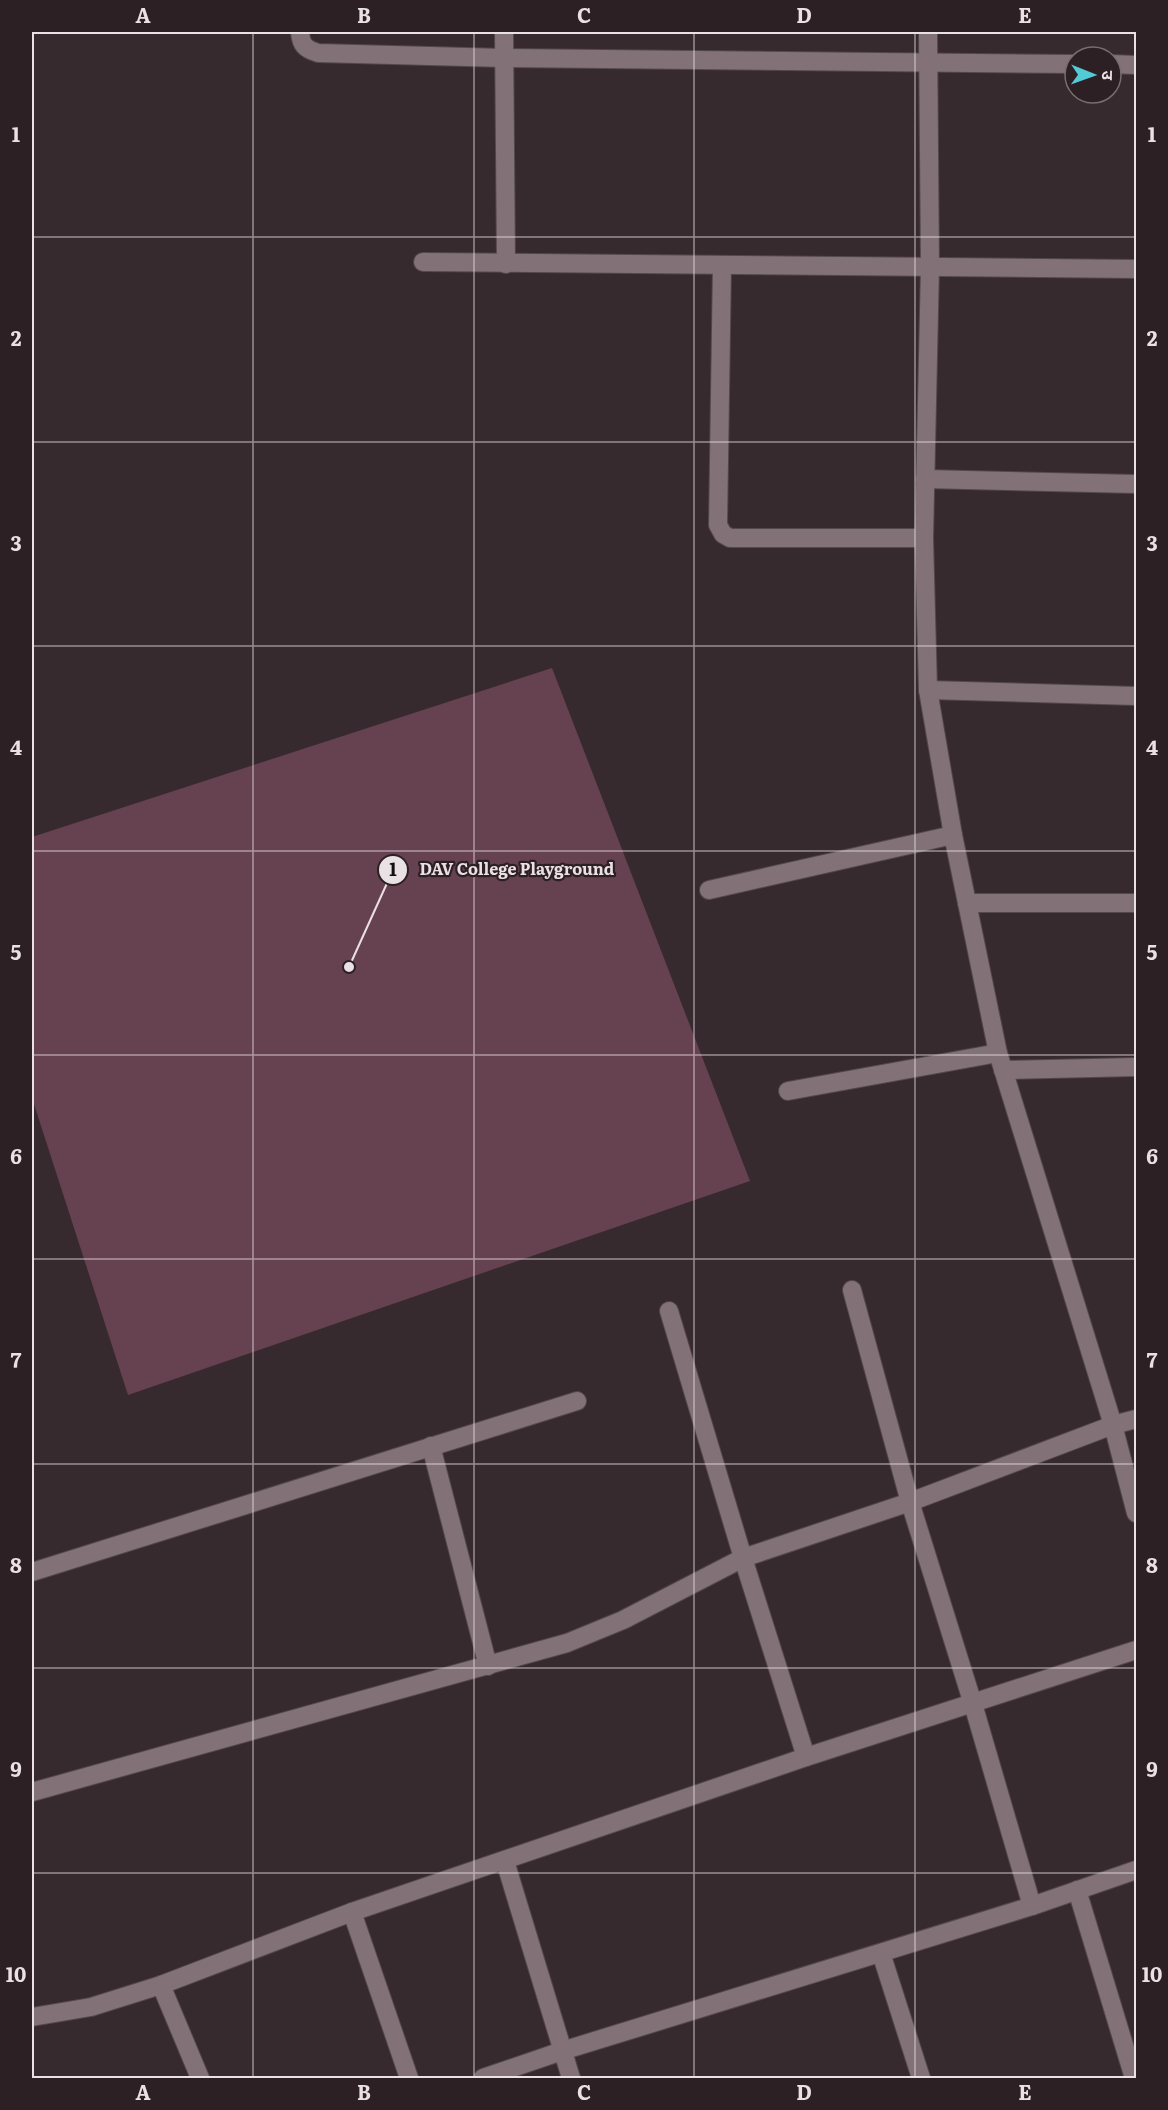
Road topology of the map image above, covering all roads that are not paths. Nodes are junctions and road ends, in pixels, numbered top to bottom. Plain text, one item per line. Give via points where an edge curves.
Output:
1 (300, 32) edge
2 (504, 32) edge
3 (927, 32) edge
4 (504, 58) junction
5 (928, 63) junction
6 (1063, 64) edge
7 (423, 262) dead end
8 (506, 264) junction
9 (722, 266) junction
10 (930, 266) junction
11 (1137, 269) edge
12 (925, 479) junction
13 (1137, 484) edge
14 (924, 538) junction
15 (928, 690) junction
16 (1137, 696) edge
17 (953, 835) junction
18 (710, 890) dead end
19 (967, 903) junction
20 (1137, 903) edge
21 (1001, 1061) junction
22 (1137, 1066) edge
23 (789, 1091) dead end
24 (852, 1290) dead end
25 (669, 1311) dead end
26 (576, 1401) dead end
27 (1137, 1419) edge
28 (1113, 1425) junction
29 (431, 1446) junction
30 (910, 1502) junction
31 (1137, 1513) edge
32 (743, 1558) junction
33 (32, 1572) edge
34 (1137, 1650) edge
35 (488, 1666) junction
36 (973, 1704) junction
37 (806, 1757) junction
38 (32, 1792) edge
39 (505, 1861) junction
40 (1137, 1870) edge
41 (1077, 1890) junction
42 (1032, 1906) junction
43 (352, 1912) junction
44 (881, 1953) junction
45 (161, 1984) junction
46 (32, 2017) edge
47 (562, 2051) junction
48 (200, 2079) edge
49 (409, 2079) edge
50 (483, 2079) edge
51 (571, 2079) edge
52 (921, 2079) edge
53 (1134, 2079) edge

1 - 4 street via 307,50 318,53
2 - 4 street
3 - 5 street
4 - 5 street
4 - 8 street
5 - 6 street
5 - 10 street
7 - 8 street
8 - 9 street
9 - 10 street
9 - 14 street via 718,525 723,534 730,538
10 - 11 street
10 - 12 street
12 - 13 street
12 - 14 street
14 - 15 street
15 - 16 street
15 - 17 street
17 - 18 street
17 - 19 street
19 - 20 street
19 - 21 street
21 - 22 street
21 - 23 street
21 - 28 street
24 - 30 street
25 - 32 street
26 - 29 street
27 - 28 street
28 - 30 street
28 - 31 street
29 - 33 street
29 - 35 street
30 - 32 street
30 - 36 street
32 - 35 street via 623,1620 567,1643
32 - 37 street
34 - 36 street
35 - 38 street
36 - 37 street
36 - 42 street
37 - 39 street
39 - 43 street
39 - 47 street
40 - 41 street
41 - 42 street
41 - 53 street
42 - 44 street
43 - 45 street
43 - 49 street
44 - 47 street
44 - 52 street
45 - 46 street via 91,2007
45 - 48 street
47 - 50 street
47 - 51 street

